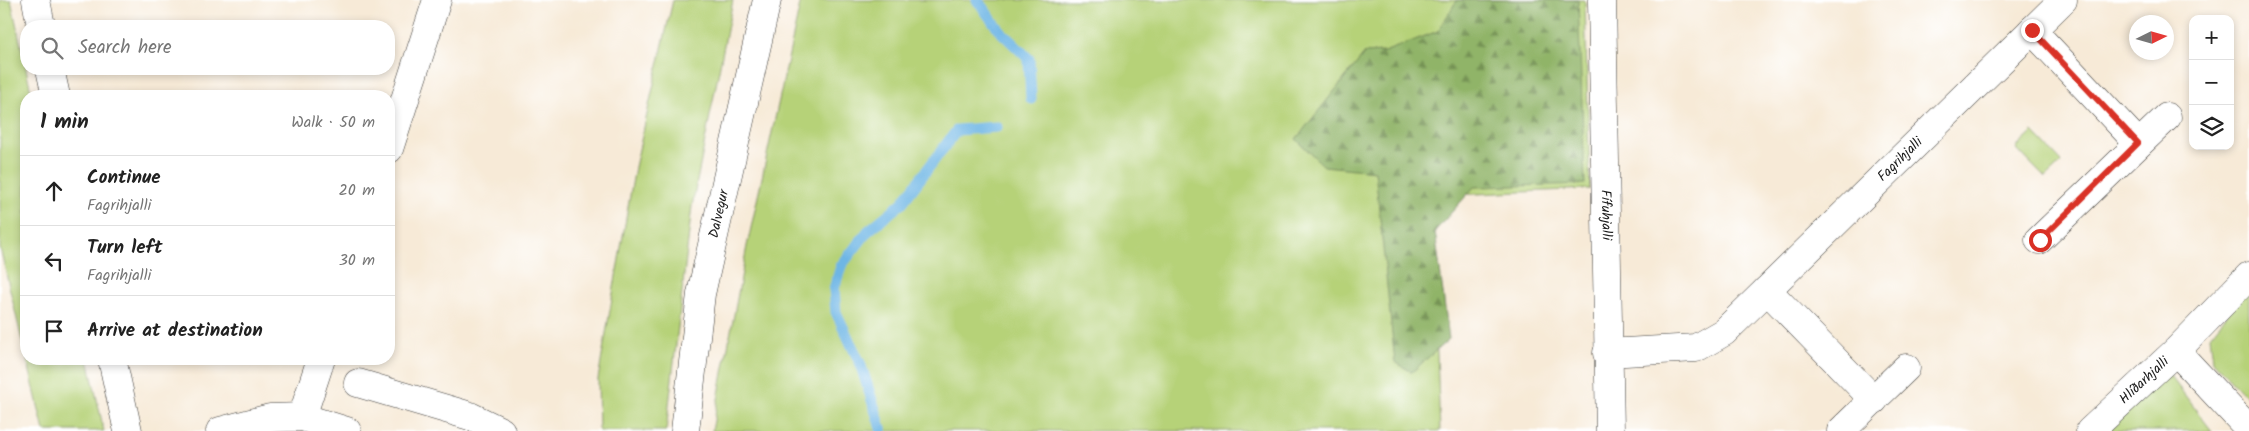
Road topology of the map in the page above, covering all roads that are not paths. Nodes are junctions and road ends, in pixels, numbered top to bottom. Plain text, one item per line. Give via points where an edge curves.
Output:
1 (36, 0) edge
2 (437, 0) edge
3 (767, 0) edge
4 (1602, 0) edge
5 (2063, 0) edge
6 (40, 20) edge
7 (2032, 30) junction
8 (51, 75) edge
9 (55, 90) edge
10 (2167, 117) dead end
11 (395, 130) edge
12 (2138, 143) junction
13 (2040, 240) dead end
14 (2249, 276) edge
15 (1767, 290) junction
16 (2176, 351) junction
17 (1607, 353) junction
18 (113, 365) edge
19 (319, 365) edge
20 (1906, 368) dead end
21 (358, 382) dead end
22 (1874, 400) junction
23 (302, 417) junction
24 (2249, 429) edge
25 (128, 431) edge
26 (220, 431) edge
27 (347, 431) edge
28 (502, 431) edge
29 (685, 431) edge
30 (1610, 431) edge
31 (1841, 431) edge
32 (2090, 431) edge

1 - 6 street
2 - 11 street
3 - 29 street, Dalvegur via 700,294
4 - 17 street, Fífuhjalli
5 - 7 street, Fagrihjalli
7 - 12 street
7 - 15 street, Fagrihjalli
8 - 9 street
10 - 12 street
12 - 13 street
14 - 16 street, Hlíðarhjalli
15 - 17 street, Fagrihjalli via 1724,332 1696,348
15 - 22 street
16 - 24 street, Hlíðarhjalli
16 - 32 street, Hlíðarhjalli
17 - 30 street, Fífuhjalli
18 - 25 street
19 - 23 street
20 - 22 street
21 - 28 street via 470,416
22 - 31 street
23 - 26 street via 270,418
23 - 27 street

